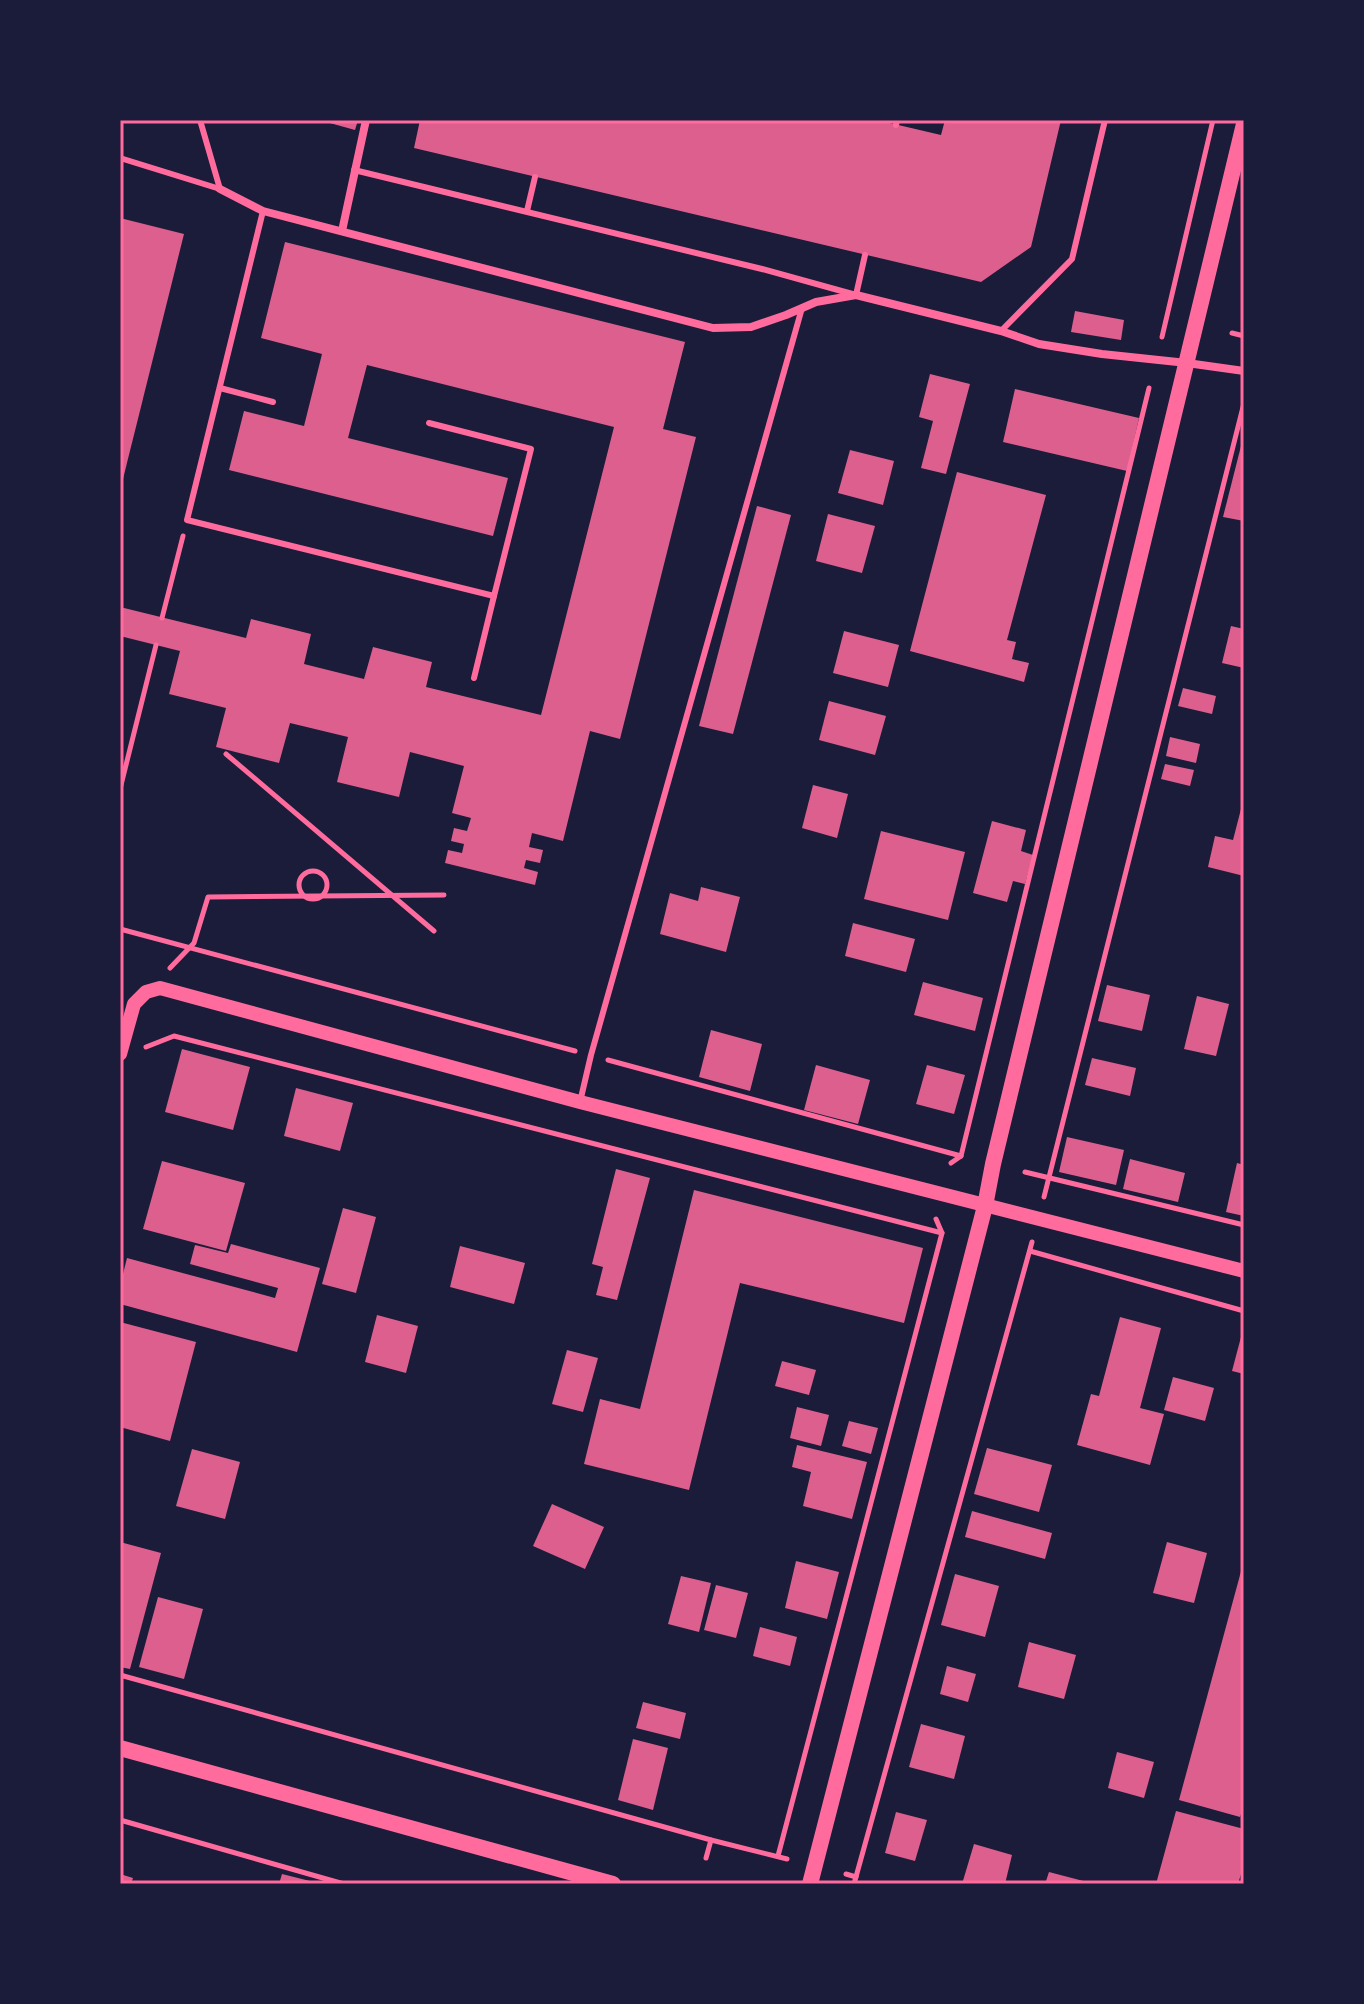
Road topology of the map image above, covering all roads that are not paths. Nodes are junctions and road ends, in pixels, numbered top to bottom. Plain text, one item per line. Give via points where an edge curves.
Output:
1 (200, 120) edge
2 (366, 120) edge
3 (1105, 120) edge
4 (1244, 124) edge
5 (120, 158) edge
6 (354, 170) junction
7 (535, 177) dead end
8 (220, 189) junction
9 (263, 211) junction
10 (527, 211) junction
11 (342, 231) junction
12 (865, 255) dead end
13 (856, 295) junction
14 (802, 308) junction
15 (1001, 331) junction
16 (1187, 363) junction
17 (1244, 371) edge
18 (220, 388) junction
19 (273, 402) dead end
20 (429, 423) dead end
21 (494, 596) junction
22 (474, 678) dead end
23 (120, 1054) edge
24 (580, 1102) junction
25 (985, 1206) junction
26 (1244, 1271) edge
27 (120, 1748) edge
28 (613, 1884) edge
29 (810, 1884) edge

1 - 8 lane
2 - 6 street
3 - 15 lane via 1072,259
4 - 16 main road
5 - 8 lane
6 - 10 lane
6 - 11 street
7 - 10 lane
8 - 9 street
9 - 11 street
9 - 18 lane
10 - 13 lane
11 - 14 street via 713,328 751,327
12 - 13 lane
13 - 14 street
13 - 15 street
14 - 24 lane
15 - 16 street via 1039,344
16 - 17 street
16 - 25 main road
18 - 19 lane
18 - 21 lane via 187,520
20 - 21 lane via 531,449
21 - 22 lane
23 - 24 street via 134,1004 160,988
24 - 25 street
25 - 26 street
25 - 29 main road
27 - 28 main road

